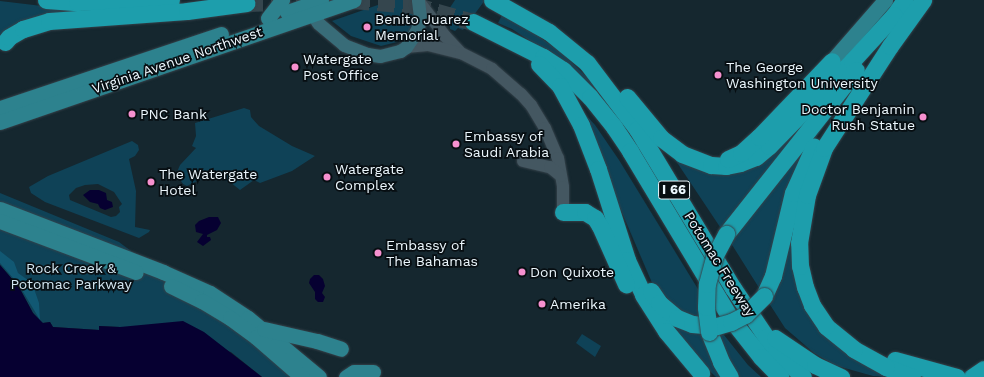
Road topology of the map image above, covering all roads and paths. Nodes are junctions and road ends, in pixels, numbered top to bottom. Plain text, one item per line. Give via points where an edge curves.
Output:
1 (46, 0) edge
2 (171, 0) edge
3 (199, 0) edge
4 (282, 0) edge
5 (321, 0) edge
6 (354, 0) edge
7 (418, 0) edge
8 (492, 0) edge
9 (885, 0) edge
10 (905, 0) edge
11 (923, 0) edge
12 (307, 7) edge
13 (894, 15) junction
14 (268, 18) junction
15 (473, 22) tunnel mouth
16 (511, 41) junction
17 (5, 42) dead end
18 (890, 46) junction
19 (406, 47) junction
20 (461, 53) junction
21 (832, 61) joint
22 (587, 63) junction
23 (1, 111) edge
24 (523, 161) dead end
25 (698, 161) junction
26 (598, 169) junction
27 (561, 176) junction
28 (0, 209) edge
29 (564, 212) joint
30 (0, 221) edge
31 (812, 305) junction
32 (755, 320) junction
33 (261, 328) junction
34 (713, 329) junction
35 (341, 349) dead end
36 (373, 372) dead end
37 (703, 375) edge
38 (302, 377) edge
39 (319, 377) edge
40 (346, 377) edge
41 (730, 377) edge
42 (780, 377) edge
43 (803, 377) edge
44 (842, 377) edge
45 (912, 377) edge
46 (957, 377) edge

1 - 2 highway
3 - 17 highway via 240,4 187,11 49,21 23,29
4 - 14 main road
5 - 12 main road, Virginia Avenue Northwest
6 - 12 main road, Virginia Avenue Northwest
7 - 19 main road via 420,22
7 - 20 street via 448,41
8 - 22 highway, Potomac Freeway / I 66 via 549,32
9 - 21 main road
10 - 13 highway
11 - 18 highway
12 - 14 main road, Virginia Avenue Northwest
12 - 19 main road via 344,45 362,52 385,56
12 - 23 main road, Virginia Avenue Northwest via 14,116
13 - 25 highway via 763,151 733,166
13 - 34 highway, bridge via 828,107 726,234 715,255 707,284 706,318
14 - 23 main road, Virginia Avenue Northwest
15 - 16 highway, Potomac Freeway
16 - 26 highway via 560,86 577,114
16 - 42 highway, Potomac Freeway via 543,56 563,70 607,118 630,151 723,306 751,346
18 - 31 highway via 831,135 818,162 807,195 800,227 799,255 802,277
18 - 34 highway, bridge via 855,86 808,157 793,193 773,276 764,296 745,315
19 - 20 street via 428,45
20 - 27 street via 496,72 527,100 558,158
21 - 25 highway via 741,153 722,160
22 - 25 highway via 626,96 669,145
22 - 32 highway, Potomac Freeway / I 66 via 637,129
24 - 27 street via 550,167
26 - 34 highway via 654,297 684,321
26 - 37 highway via 627,260 639,288 663,326
27 - 29 street
28 - 33 main road via 195,285 224,301
29 - 37 highway via 585,212 595,218 618,270 639,305 671,346
30 - 38 main road via 173,287 202,301 252,334
31 - 45 highway via 826,326 846,344 886,367
31 - 46 highway via 840,330 870,349 894,359
32 - 43 highway, Potomac Freeway via 776,350
32 - 44 highway, I 66 via 794,352
33 - 35 main road
33 - 39 main road
34 - 41 highway via 716,353
36 - 40 main road via 354,372

